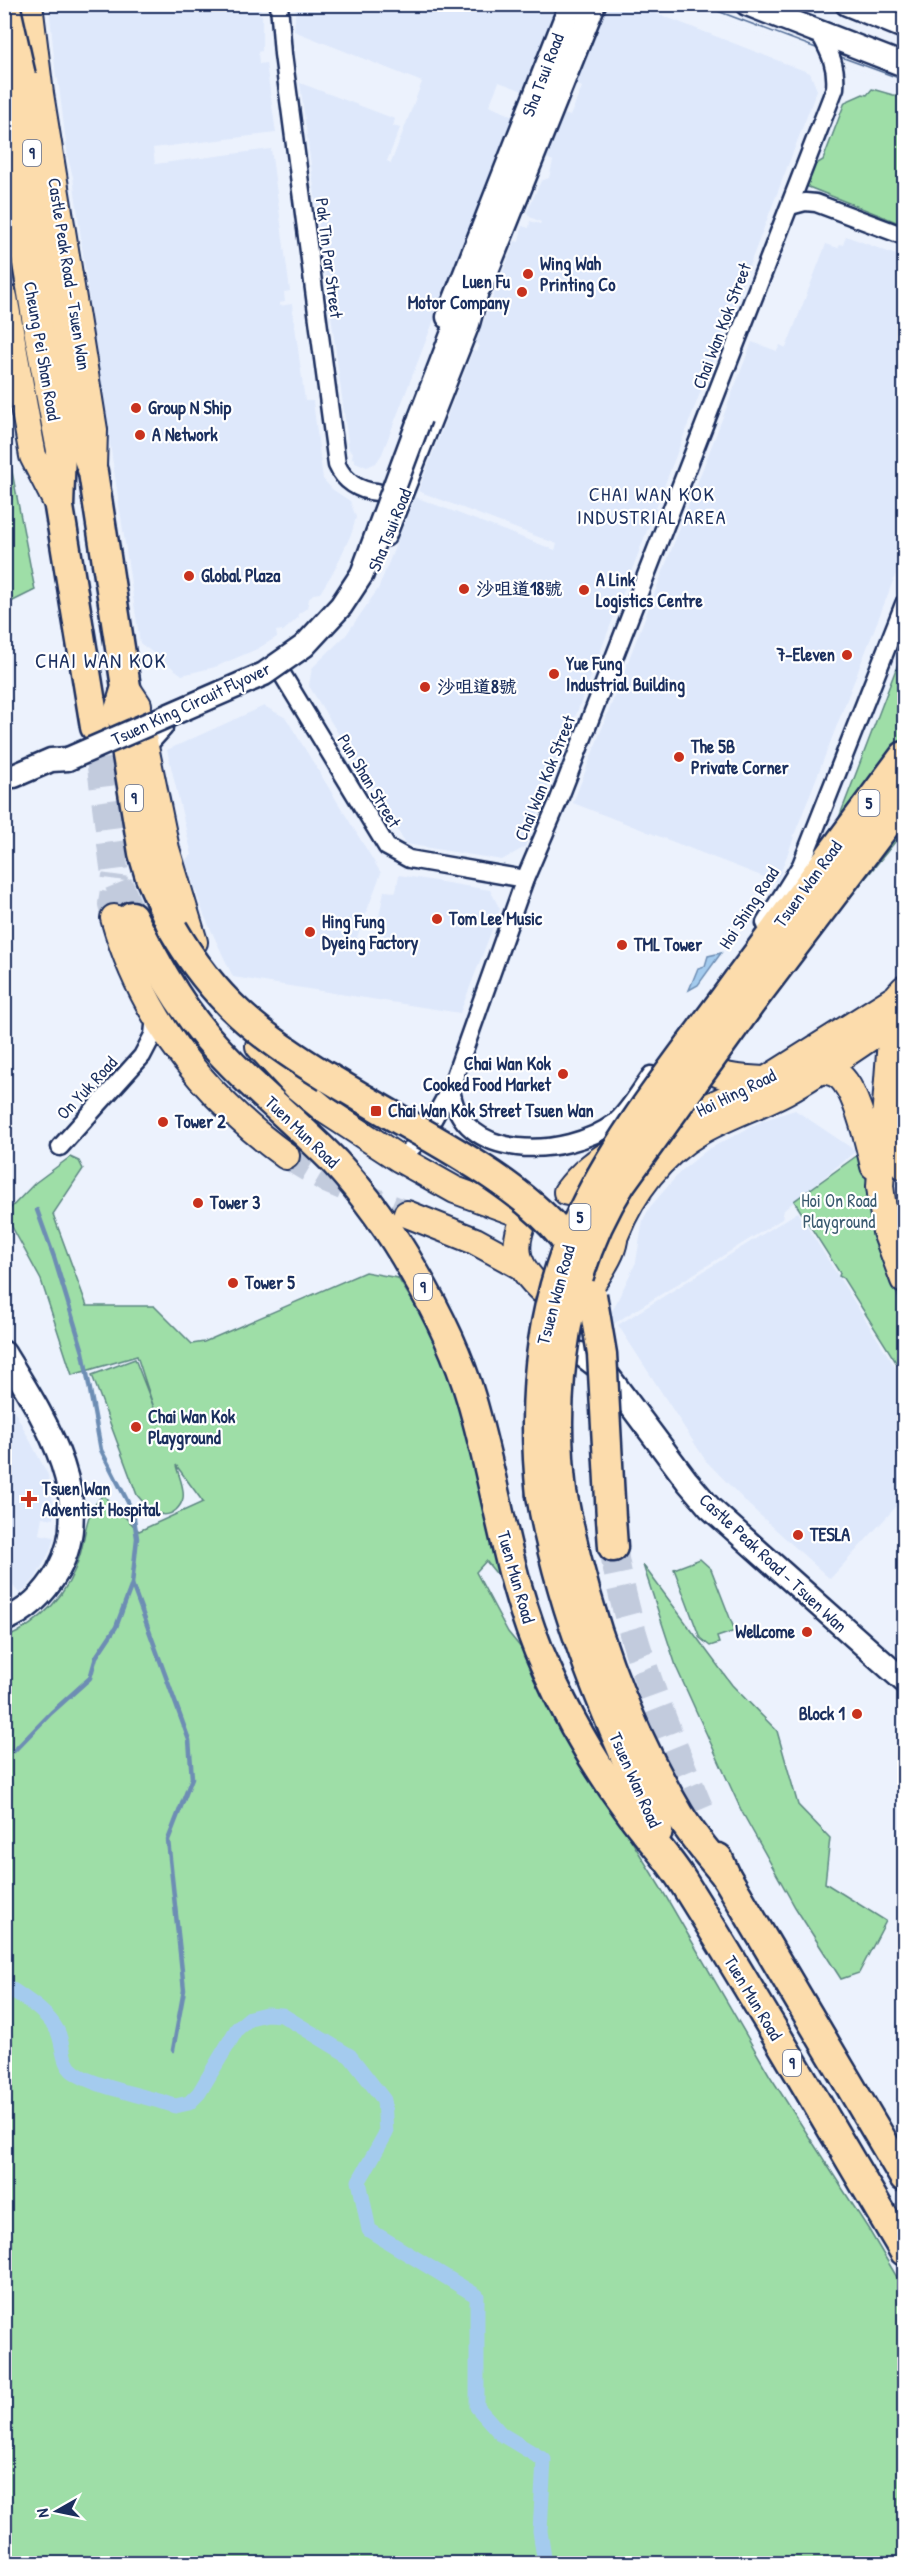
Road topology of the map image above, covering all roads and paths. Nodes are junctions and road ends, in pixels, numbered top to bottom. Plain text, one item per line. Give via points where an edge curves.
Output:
1 (5, 4) edge
2 (29, 4) edge
3 (279, 4) edge
4 (571, 4) edge
5 (594, 4) edge
6 (747, 4) edge
7 (847, 4) edge
8 (904, 27) edge
9 (820, 34) junction
10 (904, 65) edge
11 (4, 125) edge
12 (790, 206) junction
13 (33, 233) junction
14 (904, 236) edge
15 (482, 282) junction
16 (4, 297) edge
17 (453, 318) junction
18 (71, 384) joint
19 (416, 416) joint
20 (93, 472) junction
21 (377, 492) dead end
22 (59, 507) junction
23 (904, 604) edge
24 (282, 674) junction
25 (208, 708) dead end
26 (132, 724) junction
27 (903, 757) edge
28 (14, 776) dead end
29 (901, 807) edge
30 (525, 879) junction
31 (123, 917) joint
32 (194, 942) dead end
33 (902, 995) edge
34 (155, 1016) junction
35 (693, 1022) junction
36 (897, 1024) edge
37 (259, 1046) dead end
38 (176, 1048) junction
39 (142, 1056) junction
40 (820, 1071) junction
41 (766, 1080) junction
42 (451, 1087) junction
43 (60, 1147) dead end
44 (904, 1151) edge
45 (286, 1156) tunnel mouth
46 (400, 1159) junction
47 (904, 1166) edge
48 (880, 1186) junction
49 (567, 1192) junction
50 (529, 1211) junction
51 (407, 1214) tunnel mouth
52 (616, 1233) junction
53 (562, 1237) dead end
54 (521, 1266) junction
55 (904, 1280) edge
56 (587, 1287) junction
57 (4, 1353) edge
58 (581, 1354) dead end
59 (552, 1494) junction
60 (613, 1547) tunnel mouth
61 (4, 1620) edge
62 (904, 1681) edge
63 (700, 1810) tunnel mouth
64 (680, 1876) junction
65 (726, 1876) junction
66 (904, 2177) edge
67 (904, 2250) edge

1 - 13 highway, Cheung Pei Shan Road / 9, bridge via 21,76
2 - 20 main road, Castle Peak Road – Tsuen Wan via 32,61 94,430
3 - 21 street, Pak Tin Par Street via 337,465 353,484
4 - 17 street, Sha Tsui Road
5 - 15 street, Sha Tsui Road
6 - 9 street
7 - 8 street
9 - 10 street
9 - 12 street, Chai Wan Kok Street via 834,61 835,88
11 - 13 highway, Cheung Pei Shan Road / 9
12 - 14 street via 816,203
12 - 30 street, Chai Wan Kok Street
13 - 18 highway, Cheung Pei Shan Road / 9
13 - 22 highway, Cheung Pei Shan Road / 9 via 60,450
15 - 17 street, Sha Tsui Road
15 - 24 street, Sha Tsui Road via 471,324 371,577 354,606
16 - 22 main road, Castle Peak Road – Tsuen Wan via 33,456
17 - 19 street, Sha Tsui Road
18 - 20 highway, Castle Peak Road – Tsuen Wan / 9 via 79,434
19 - 28 street, Tsuen King Circuit Flyover via 354,569 332,603 298,638 260,664
20 - 26 highway, Castle Peak Road – Tsuen Wan / 9
22 - 26 highway, Castle Peak Road – Tsuen Wan / 9
23 - 35 street, Hoi Shing Road via 801,865 763,926
24 - 25 street, Sha Tsui Road via 266,685
24 - 30 street, Pun Shan Street via 387,847 409,859
26 - 32 main road, Castle Peak Road – Tsuen Wan
26 - 53 highway, 9, bridge via 143,853 150,877 181,942 224,1000 296,1058 497,1178 544,1215
27 - 59 highway, Tsuen Wan Road / 5, bridge via 662,1085 586,1205 558,1274 541,1348 537,1426
29 - 59 highway, Tsuen Wan Road / 5, bridge via 753,1000 650,1141 605,1212 582,1270 567,1326
30 - 42 street, Chai Wan Kok Street
31 - 34 main road via 135,981
31 - 64 highway, Tuen Mun Road / 9 via 172,993 206,1036 362,1192 414,1271 438,1314 472,1398 513,1578 544,1665 609,1782
33 - 36 main road
33 - 41 main road, Hoi Hing Road
34 - 38 main road
34 - 39 street, On Yuk Road via 153,1035
35 - 41 main road via 691,1042 708,1069 729,1078
35 - 42 street, Hoi Shing Road via 615,1122 568,1142 521,1148 500,1146 471,1129 461,1118
36 - 40 main road, Hoi Hing Road
36 - 48 main road
37 - 46 main road via 325,1110
38 - 39 street, On Yuk Road
38 - 45 main road via 230,1111
39 - 43 street, On Yuk Road
40 - 48 main road via 832,1071 844,1080 866,1135
40 - 52 main road, Hoi Hing Road via 700,1131 680,1145 662,1160 629,1204
41 - 49 main road, Hoi Hing Road via 611,1153 576,1180
42 - 46 street, Chai Wan Kok Street via 424,1136
44 - 47 main road
46 - 50 main road via 455,1190
48 - 55 main road via 886,1232
49 - 50 main road
49 - 52 main road via 597,1196 614,1218
50 - 54 main road via 517,1238
51 - 54 main road via 475,1241
52 - 56 main road via 608,1258
54 - 56 main road via 543,1291 562,1293
56 - 60 highway, bridge via 602,1354
57 - 61 street via 57,1450 70,1486 72,1507 67,1549 51,1583 24,1610
58 - 62 street, Castle Peak Road – Tsuen Wan via 607,1374 710,1508
59 - 64 highway, Tsuen Wan Road / 5 via 555,1561 575,1631 618,1740
59 - 65 highway, Tsuen Wan Road / 5 via 613,1673 638,1733 680,1815
63 - 65 highway, 9
64 - 67 highway, Tuen Mun Road / 9
65 - 66 highway, 9

